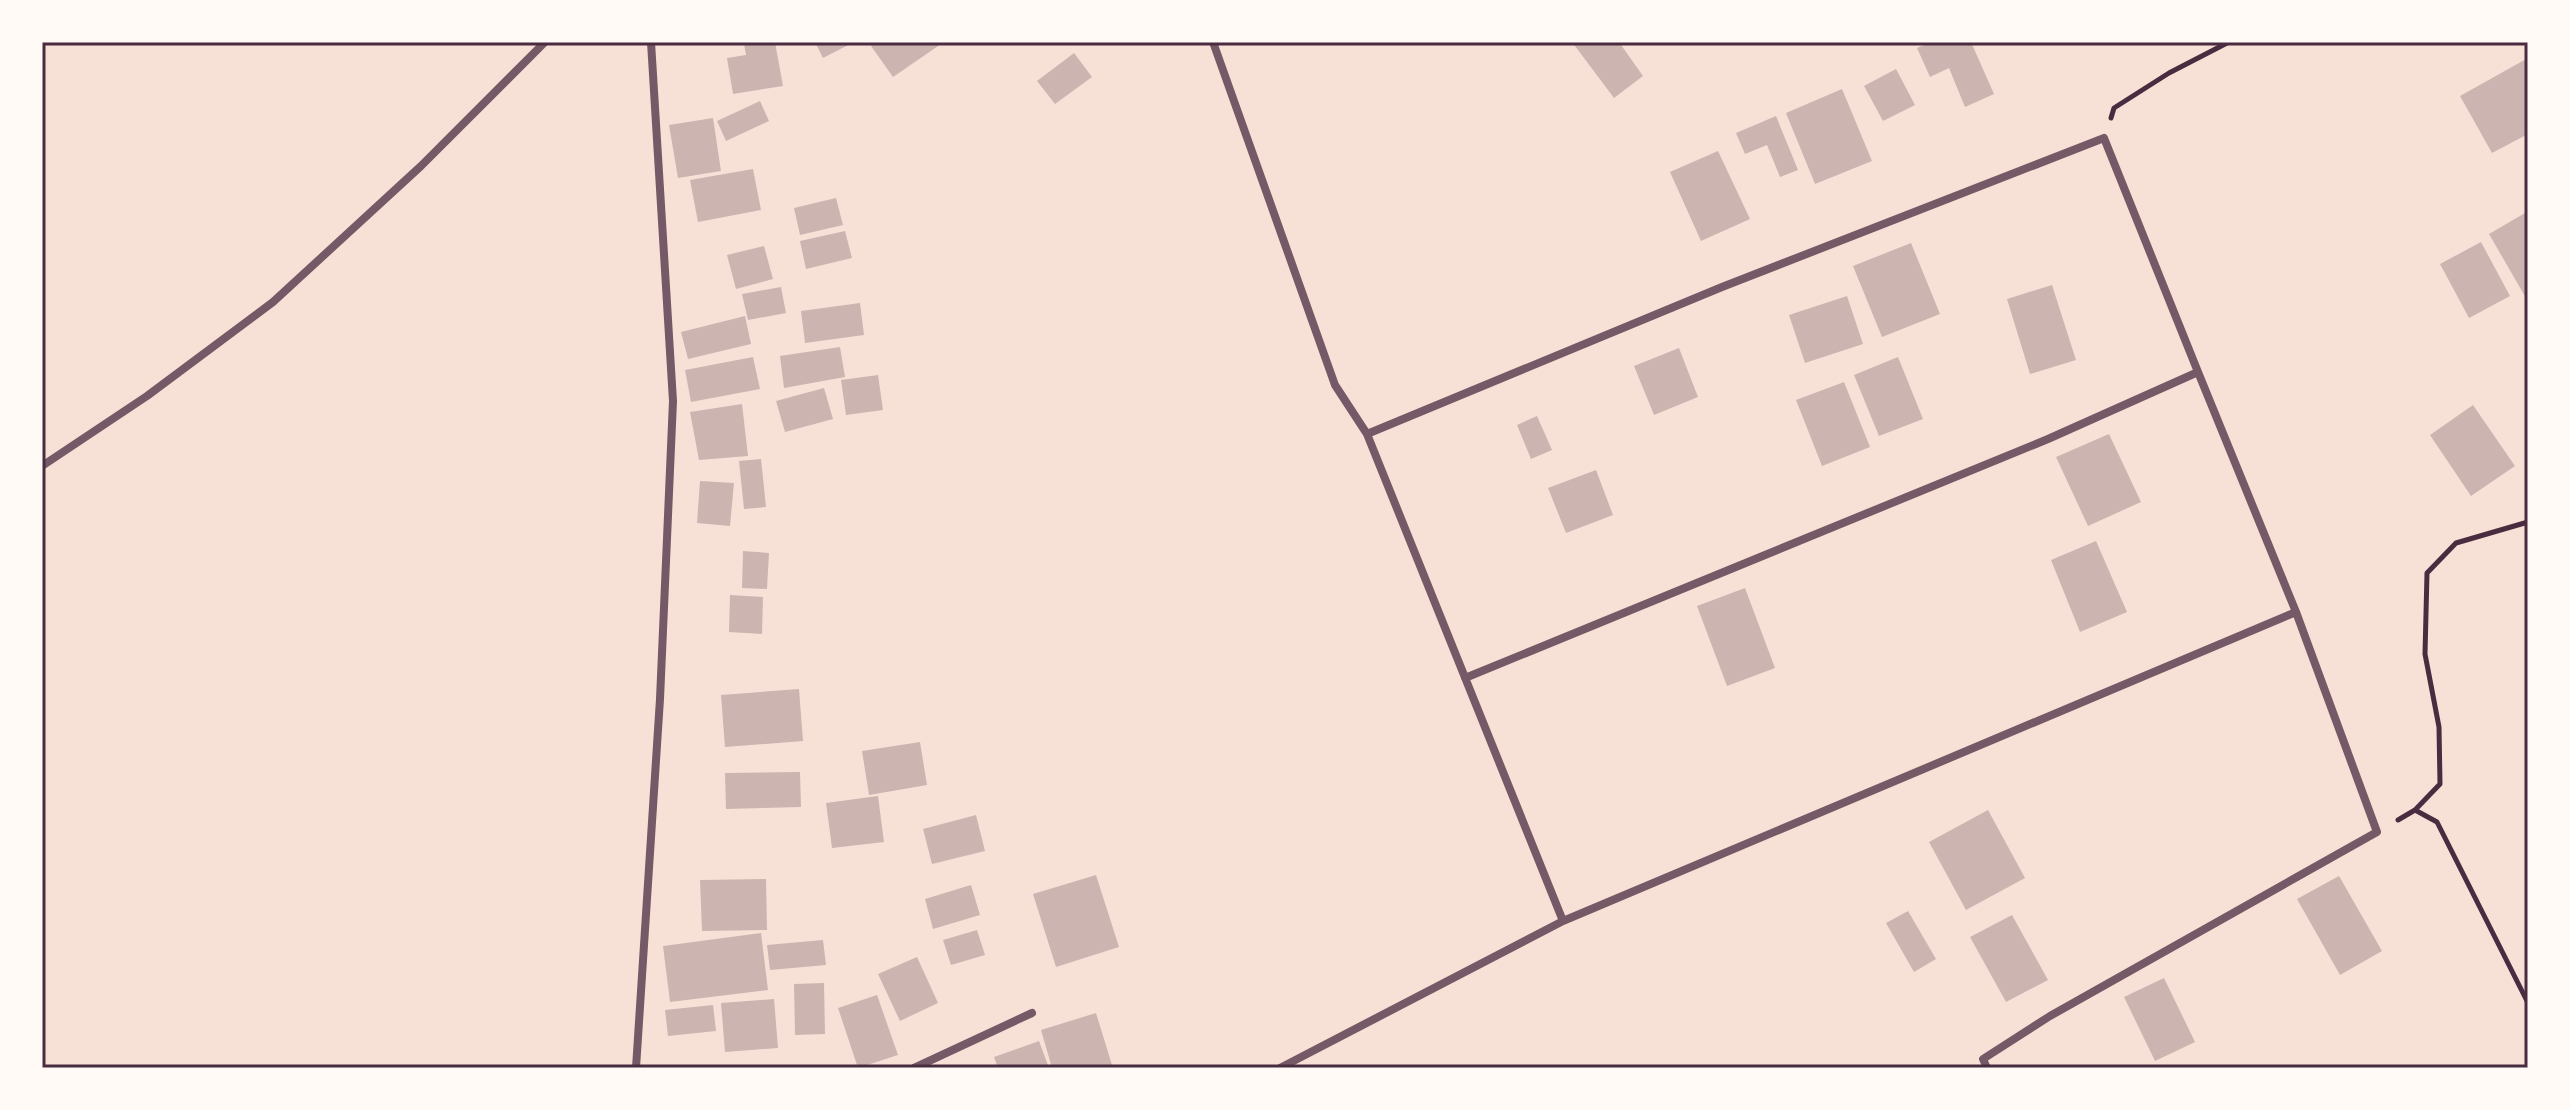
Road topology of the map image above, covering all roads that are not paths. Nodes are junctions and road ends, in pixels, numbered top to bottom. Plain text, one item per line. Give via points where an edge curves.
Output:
1 (545, 42) edge
2 (651, 42) edge
3 (1213, 42) edge
4 (2198, 372) junction
5 (1367, 434) junction
6 (42, 466) edge
7 (2296, 612) junction
8 (1465, 678) junction
9 (1563, 921) junction
10 (1032, 1013) dead end
11 (636, 1068) edge
12 (914, 1068) edge
13 (1280, 1068) edge
14 (1987, 1068) edge

1 - 6 street via 273,302
2 - 11 street via 673,401
3 - 5 street via 1335,385
4 - 5 street via 2104,138 1722,287
4 - 7 street
4 - 8 street via 2048,439
5 - 8 street
7 - 9 street
7 - 14 street via 2377,832 2050,1016 1983,1059
8 - 9 street
9 - 13 street
10 - 12 street

